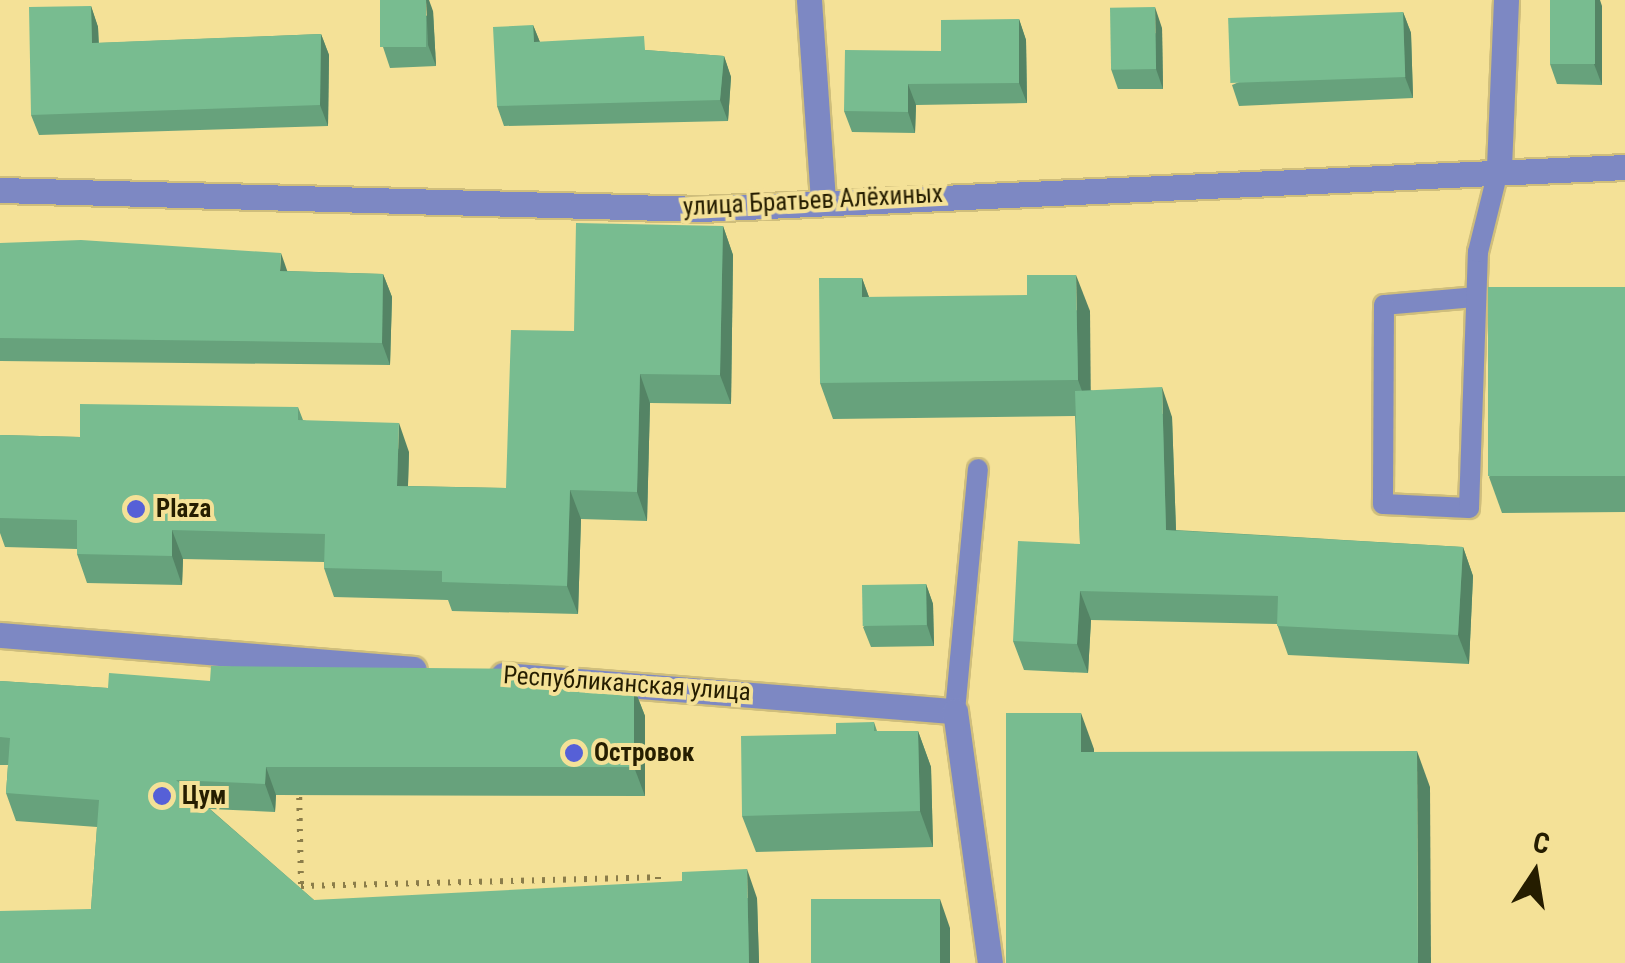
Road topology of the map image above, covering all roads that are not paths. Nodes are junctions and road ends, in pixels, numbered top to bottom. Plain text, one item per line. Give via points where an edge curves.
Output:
1 (809, 0) edge
2 (1506, 0) edge
3 (1499, 167) junction
4 (1625, 167) edge
5 (0, 190) edge
6 (823, 202) junction
7 (1476, 297) junction
8 (978, 470) dead end
9 (0, 635) edge
10 (955, 711) junction
11 (990, 963) edge

1 - 6 street
2 - 3 street
3 - 4 street, улица Братьев Алёхиных
3 - 6 street, улица Братьев Алёхиных
3 - 7 lane
5 - 6 street, улица Братьев Алёхиных via 700,209
7 - 7 lane via 1469,508 1383,504 1384,306
8 - 10 lane
9 - 10 street, Республиканская улица
10 - 11 street

